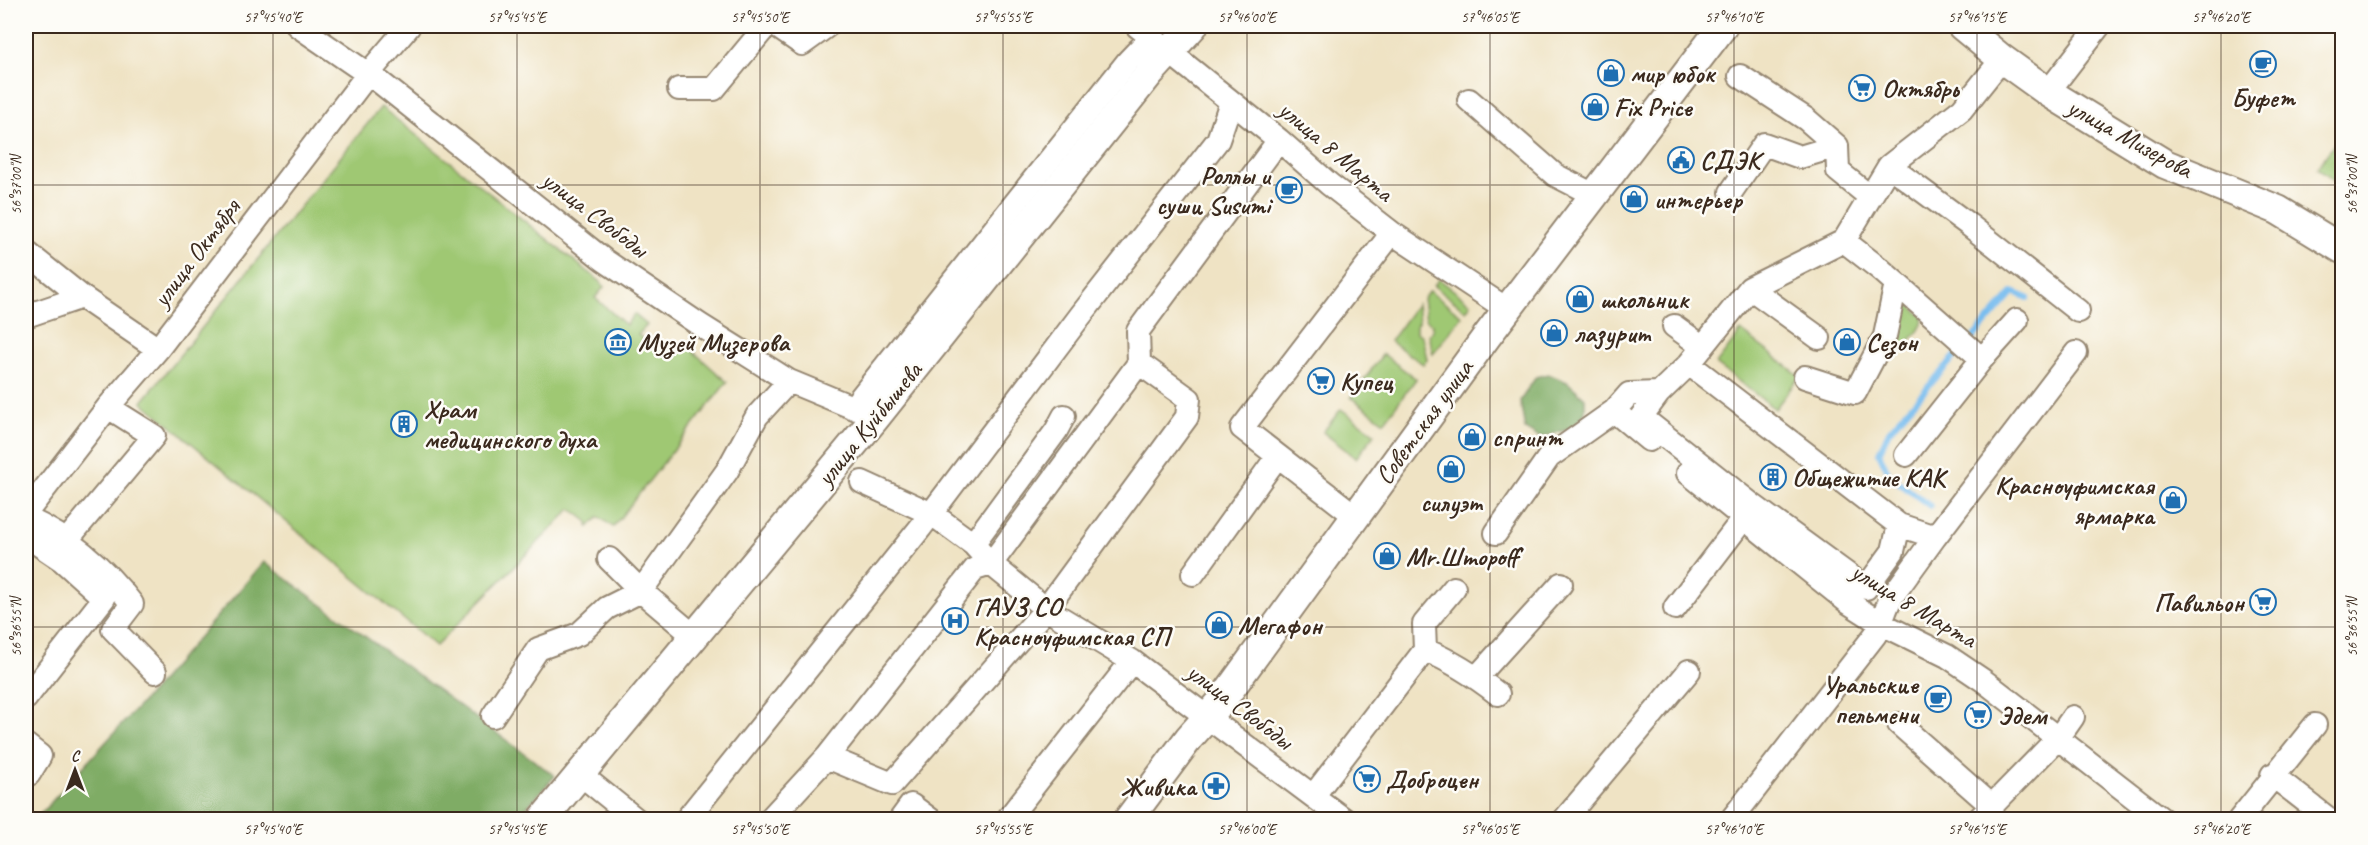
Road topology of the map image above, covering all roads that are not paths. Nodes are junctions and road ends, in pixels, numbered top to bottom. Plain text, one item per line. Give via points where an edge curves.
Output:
1 (298, 26) edge
2 (409, 26) edge
3 (766, 26) edge
4 (776, 26) edge
5 (827, 26) edge
6 (1194, 26) edge
7 (1721, 26) edge
8 (1962, 26) edge
9 (2099, 26) edge
10 (1152, 38) edge
11 (2002, 59) junction
12 (368, 74) junction
13 (1740, 76) dead end
14 (679, 89) dead end
15 (2048, 92) junction
16 (1469, 100) dead end
17 (1231, 102) junction
18 (1280, 140) junction
19 (1837, 146) junction
20 (1889, 166) junction
21 (1731, 192) dead end
22 (1594, 195) junction
23 (1870, 197) junction
24 (1392, 233) junction
25 (1844, 241) junction
26 (2343, 249) edge
27 (26, 252) edge
28 (1896, 283) junction
29 (1750, 288) junction
30 (82, 297) junction
31 (1508, 310) junction
32 (2078, 311) dead end
33 (26, 316) edge
34 (2017, 320) dead end
35 (1674, 326) dead end
36 (1819, 338) dead end
37 (158, 349) junction
38 (2076, 353) dead end
39 (1696, 355) junction
40 (1982, 359) junction
41 (1139, 363) junction
42 (1805, 377) dead end
43 (789, 381) junction
44 (1659, 393) junction
45 (108, 407) junction
46 (1614, 411) junction
47 (864, 412) junction
48 (1064, 416) dead end
49 (1906, 455) dead end
50 (1277, 457) junction
51 (862, 482) dead end
52 (26, 513) edge
53 (932, 514) junction
54 (1354, 515) junction
55 (26, 518) edge
56 (1743, 519) junction
57 (1899, 525) junction
58 (1496, 533) dead end
59 (26, 536) edge
60 (1935, 537) junction
61 (973, 544) junction
62 (65, 550) junction
63 (609, 559) dead end
64 (991, 564) junction
65 (1193, 574) dead end
66 (1561, 584) dead end
67 (1454, 588) dead end
68 (641, 591) junction
69 (1675, 608) dead end
70 (1046, 609) junction
71 (1882, 624) junction
72 (694, 636) junction
73 (1425, 650) junction
74 (1132, 661) junction
75 (1689, 670) dead end
76 (155, 672) dead end
77 (1477, 677) junction
78 (1498, 694) dead end
79 (26, 698) edge
80 (493, 716) dead end
81 (1208, 717) junction
82 (2073, 717) dead end
83 (1899, 724) dead end
84 (2315, 725) dead end
85 (2059, 737) junction
86 (26, 745) edge
87 (827, 757) junction
88 (29, 774) dead end
89 (580, 774) junction
90 (2272, 776) junction
91 (1314, 795) junction
92 (1985, 813) edge
93 (542, 819) edge
94 (637, 819) edge
95 (686, 819) edge
96 (769, 819) edge
97 (900, 819) edge
98 (931, 819) edge
99 (1007, 819) edge
100 (1128, 819) edge
101 (1345, 819) edge
102 (1564, 819) edge
103 (1731, 819) edge
104 (2163, 819) edge
105 (2239, 819) edge
106 (2330, 819) edge

1 - 12 street, улица Свободы
2 - 12 street, улица Октября
3 - 14 street via 714,89
4 - 5 street via 802,44
6 - 10 main road, улица Куйбышева
7 - 22 main road, Советская улица
8 - 11 main road, улица Мизерова
9 - 15 street
10 - 17 street, улица 8 Марта
10 - 47 main road, улица Куйбышева
11 - 15 main road, улица Мизерова
11 - 20 street via 1962,110
12 - 37 street, улица Октября
12 - 43 street, улица Свободы via 604,260
13 - 19 street via 1806,119
15 - 26 main road, улица Мизерова via 2165,164 2278,210
16 - 22 street via 1555,175
17 - 18 street, улица 8 Марта
17 - 53 street via 1218,140
18 - 24 street, улица 8 Марта
18 - 41 street via 1138,331
19 - 21 street via 1800,158 1764,144
19 - 23 street via 1838,171
20 - 23 street
20 - 32 street
22 - 31 main road, Советская улица
23 - 25 street
24 - 31 street, улица 8 Марта
24 - 50 street via 1242,428
25 - 28 street
25 - 29 street
27 - 30 street
28 - 40 street
28 - 42 street via 1884,336 1855,393
29 - 36 street
29 - 39 street
30 - 33 street
30 - 37 street
31 - 54 main road, Советская улица
34 - 40 street
35 - 39 street
37 - 45 street, улица Октября
38 - 60 street
39 - 44 street
39 - 57 street
40 - 49 street
41 - 64 street
41 - 70 street via 1189,399 1187,417
43 - 47 street, улица Свободы
43 - 68 street via 757,416 727,471
44 - 46 street via 1629,394
44 - 57 street via 1641,417 1866,588 1893,551
45 - 52 street, улица Октября
45 - 62 street via 154,436
46 - 56 street, улица 8 Марта
46 - 58 street via 1549,457
47 - 72 main road, улица Куйбышева
48 - 61 street
50 - 54 street
50 - 65 street
51 - 53 street, улица Свободы
53 - 61 street, улица Свободы
53 - 95 street
54 - 81 main road, Советская улица
55 - 62 street via 53,530
56 - 69 street
56 - 71 street, улица 8 Марта via 1849,603
57 - 60 street
59 - 62 street
60 - 71 street via 1888,603
61 - 64 street, улица Свободы
62 - 76 street via 117,584 132,604 113,629
62 - 79 street via 104,598
63 - 68 street
64 - 70 street, улица Свободы
64 - 87 street via 975,569
66 - 77 street
67 - 73 street via 1424,624
68 - 72 street
68 - 80 street via 607,608 579,634 538,649
70 - 74 street, улица Свободы
70 - 87 street via 892,784
71 - 85 street, улица 8 Марта via 1947,656
71 - 103 street
72 - 89 main road, улица Куйбышева
73 - 77 street
73 - 91 street
74 - 81 street, улица Свободы
74 - 99 street
75 - 102 street
77 - 78 street
81 - 91 street, улица Свободы
81 - 100 main road, Советская улица
82 - 85 street
83 - 92 street
84 - 90 street
85 - 92 street
85 - 104 street, улица 8 Марта
86 - 88 street via 40,756
87 - 96 street
89 - 93 main road, улица Куйбышева
89 - 94 street
90 - 105 street
90 - 106 street
91 - 101 street, улица Свободы
97 - 98 street via 911,805

